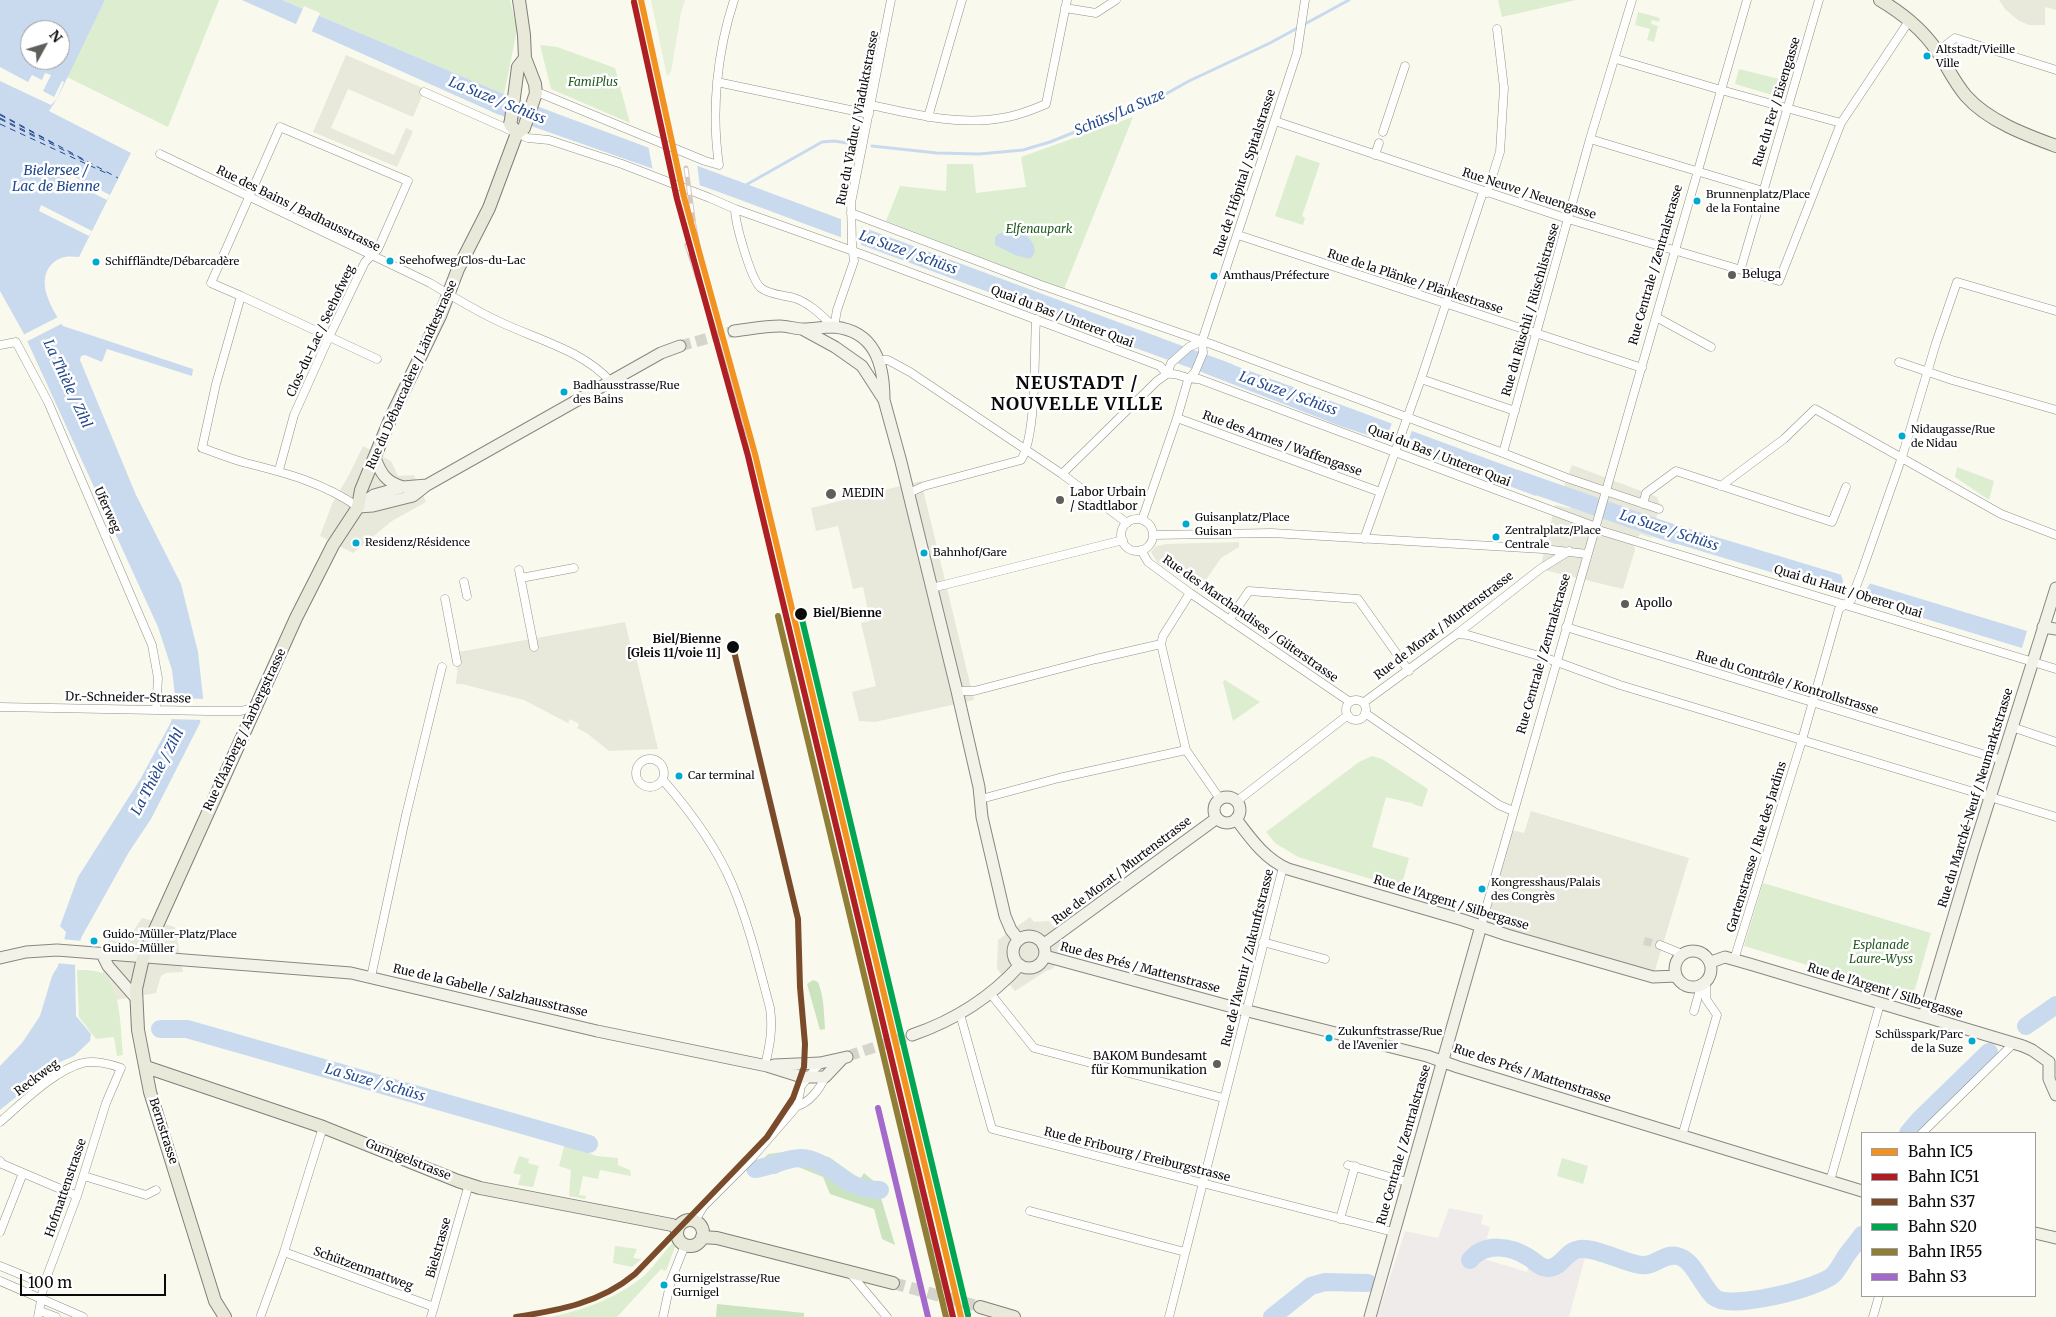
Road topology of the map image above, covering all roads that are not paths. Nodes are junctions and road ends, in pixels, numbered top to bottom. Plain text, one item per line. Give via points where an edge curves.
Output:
1 (519, 0) edge
2 (734, 0) edge
3 (892, 0) edge
4 (962, 0) edge
5 (1116, 0) edge
6 (1305, 0) edge
7 (1632, 0) edge
8 (1747, 0) edge
9 (1819, 0) edge
10 (1885, 1) edge
11 (1066, 4) edge
12 (1909, 21) junction
13 (1498, 29) dead end
14 (1938, 52) junction
15 (525, 58) junction
16 (1616, 59) junction
17 (1406, 66) dead end
18 (2056, 70) edge
19 (717, 82) junction
20 (1721, 90) junction
21 (424, 92) dead end
22 (535, 95) junction
23 (871, 105) junction
24 (1787, 109) junction
25 (869, 114) junction
26 (928, 116) junction
27 (1275, 121) junction
28 (1841, 124) junction
29 (521, 129) junction
30 (1383, 132) dead end
31 (1590, 139) junction
32 (1379, 143) dead end
33 (2056, 146) edge
34 (160, 154) dead end
35 (1375, 155) junction
36 (1696, 172) junction
37 (1763, 190) junction
38 (1485, 193) junction
39 (250, 198) junction
40 (735, 209) junction
41 (851, 215) junction
42 (1568, 219) junction
43 (1238, 235) junction
44 (852, 248) junction
45 (1675, 250) junction
46 (371, 256) junction
47 (1741, 268) junction
48 (448, 294) junction
49 (241, 296) junction
50 (1445, 304) junction
51 (2056, 311) edge
52 (1656, 317) junction
53 (1036, 319) junction
54 (834, 328) junction
55 (802, 329) junction
56 (734, 331) tunnel mouth
57 (1537, 334) junction
58 (329, 337) junction
59 (1202, 341) junction
60 (0, 345) edge
61 (680, 346) tunnel mouth
62 (835, 347) junction
63 (1712, 347) dead end
64 (377, 359) dead end
65 (878, 360) junction
66 (1899, 362) dead end
67 (862, 366) junction
68 (1642, 368) junction
69 (1928, 372) junction
70 (1167, 374) junction
71 (1421, 379) junction
72 (1188, 380) junction
73 (611, 382) junction
74 (884, 400) junction
75 (2056, 410) edge
76 (1515, 411) junction
77 (1177, 418) junction
78 (1407, 418) junction
79 (1396, 448) junction
80 (1026, 449) junction
81 (1503, 452) junction
82 (1902, 457) junction
83 (375, 458) junction
84 (279, 470) junction
85 (1062, 474) junction
86 (427, 485) junction
87 (1721, 486) junction
88 (403, 487) junction
89 (1846, 487) dead end
90 (1380, 492) junction
91 (909, 493) junction
92 (1604, 496) junction
93 (1643, 504) junction
94 (358, 508) junction
95 (1659, 509) dead end
96 (1142, 520) junction
97 (1127, 523) junction
98 (1596, 525) junction
99 (1153, 535) junction
100 (2056, 535) edge
101 (1364, 539) junction
102 (1123, 540) junction
103 (1632, 542) joint
104 (1141, 550) junction
105 (1569, 551) junction
106 (1587, 554) junction
107 (574, 568) dead end
108 (464, 582) dead end
109 (932, 588) junction
110 (2056, 588) edge
111 (1190, 593) junction
112 (467, 596) dead end
113 (445, 599) dead end
114 (1844, 605) junction
115 (1229, 620) junction
116 (1566, 627) junction
117 (2042, 629) junction
118 (2056, 629) edge
119 (1457, 634) junction
120 (1161, 644) junction
121 (534, 647) dead end
122 (2032, 660) junction
123 (457, 662) dead end
124 (1556, 663) junction
125 (442, 668) dead end
126 (2056, 669) edge
127 (1408, 670) junction
128 (957, 691) junction
129 (1350, 702) junction
130 (1813, 702) junction
131 (1363, 703) junction
132 (0, 707) edge
133 (255, 708) junction
134 (159, 710) junction
135 (1365, 714) junction
136 (1348, 715) junction
137 (2012, 728) junction
138 (1802, 740) junction
139 (2056, 742) edge
140 (1186, 750) junction
141 (2002, 760) junction
142 (663, 780) dead end
143 (1990, 797) junction
144 (981, 799) junction
145 (1220, 799) junction
146 (1237, 801) junction
147 (1513, 811) junction
148 (2056, 817) edge
149 (1217, 818) junction
150 (1236, 819) junction
151 (1283, 866) junction
152 (1480, 926) junction
153 (1019, 940) junction
154 (1263, 942) junction
155 (1660, 945) tunnel mouth
156 (1044, 951) junction
157 (102, 954) junction
158 (1682, 954) junction
159 (0, 958) edge
160 (143, 958) junction
161 (1325, 959) dead end
162 (1734, 960) junction
163 (1711, 962) junction
164 (1020, 965) junction
165 (1676, 976) junction
166 (371, 977) junction
167 (1703, 984) junction
168 (990, 993) junction
169 (136, 998) junction
170 (1880, 1004) junction
171 (1246, 1010) junction
172 (1694, 1011) dead end
173 (960, 1014) junction
174 (1924, 1016) junction
175 (912, 1035) tunnel mouth
176 (2014, 1043) junction
177 (1443, 1060) junction
178 (2053, 1062) edge
179 (820, 1063) junction
180 (766, 1065) junction
181 (146, 1067) junction
182 (121, 1068) joint
183 (807, 1077) junction
184 (825, 1077) junction
185 (2056, 1095) edge
186 (1224, 1098) junction
187 (796, 1106) junction
188 (0, 1122) edge
189 (323, 1127) junction
190 (1923, 1132) edge
191 (1682, 1136) junction
192 (0, 1161) edge
193 (23, 1173) junction
194 (84, 1176) junction
195 (1830, 1181) junction
196 (1407, 1182) junction
197 (469, 1184) junction
198 (1202, 1184) junction
199 (156, 1190) dead end
200 (1861, 1191) edge
201 (77, 1196) junction
202 (1030, 1211) dead end
203 (1340, 1219) junction
204 (695, 1221) junction
205 (678, 1228) junction
206 (0, 1232) edge
207 (1393, 1232) junction
208 (2036, 1234) edge
209 (702, 1237) junction
210 (2056, 1238) edge
211 (685, 1245) junction
212 (284, 1252) junction
213 (1185, 1252) junction
214 (0, 1266) edge
215 (850, 1273) junction
216 (0, 1281) edge
217 (892, 1283) tunnel mouth
218 (44, 1284) junction
219 (1878, 1297) edge
220 (40, 1298) junction
221 (215, 1302) junction
222 (434, 1307) junction
223 (980, 1307) tunnel mouth
224 (39, 1314) edge
225 (261, 1315) dead end
226 (56, 1317) edge
227 (83, 1317) edge
228 (214, 1317) edge
229 (225, 1317) edge
230 (431, 1317) edge
231 (663, 1317) edge
232 (887, 1317) edge
233 (1014, 1317) edge
234 (1168, 1317) edge
235 (1370, 1317) edge
236 (1873, 1317) edge

1 - 15 main road
2 - 19 street
3 - 23 street, Rue du Viaduc / Viaduktstrasse
4 - 26 street
5 - 11 street via 1096,13
6 - 27 street, Rue de l'Hôpital / Spitalstrasse via 1297,53
7 - 16 street, Rue du Rüschli / Rüschlistrasse
8 - 20 street, Rue Centrale / Zentralstrasse
9 - 24 street, Rue du Fer / Eisengasse
10 - 12 main road
11 - 26 street via 1046,104 1001,119
12 - 14 main road
12 - 28 street
13 - 38 street via 1504,88 1500,152
14 - 18 street via 1955,38
14 - 33 main road via 1966,96 1988,114
15 - 22 main road via 535,84
15 - 29 main road via 518,67 510,121
16 - 20 street
16 - 31 street, Rue du Rüschli / Rüschlistrasse
17 - 30 street
19 - 22 street via 719,165 542,94
19 - 25 street
20 - 24 street
20 - 36 street, Rue Centrale / Zentralstrasse
21 - 29 street, Quai du Bas / Unterer Quai
22 - 29 main road, Rue du Débarcadère / Ländtestrasse
23 - 25 street, Rue du Viaduc / Viaduktstrasse
23 - 26 street
24 - 28 street
24 - 37 street, Rue du Fer / Eisengasse
25 - 41 street, Rue du Viaduc / Viaduktstrasse
27 - 35 street, Rue Neuve / Neuengasse
27 - 43 street, Rue de l'Hôpital / Spitalstrasse
28 - 47 street, Rue Neuve / Neuengasse via 1779,281
29 - 40 street, Quai du Bas / Unterer Quai via 528,138 556,142 622,164
29 - 48 main road, Rue du Débarcadère / Ländtestrasse
31 - 36 street
31 - 42 street, Rue du Rüschli / Rüschlistrasse
32 - 35 street
34 - 39 street, Rue des Bains / Badhausstrasse
35 - 38 street, Rue Neuve / Neuengasse
36 - 37 street
36 - 45 street, Rue Centrale / Zentralstrasse
37 - 47 street, Rue du Fer / Eisengasse
38 - 42 street, Rue Neuve / Neuengasse
38 - 50 street
39 - 46 street, Rue des Bains / Badhausstrasse
39 - 46 street, Clos-du-Lac / Seehofweg via 280,127 408,180 378,249
39 - 49 street via 211,283
40 - 44 street, Quai du Bas / Unterer Quai
40 - 54 street via 736,223 753,276 760,287 808,304
41 - 44 street, Rue du Viaduc / Viaduktstrasse
41 - 59 street, Quai du Bas / Unterer Quai
42 - 45 street, Rue Neuve / Neuengasse
42 - 57 street, Rue du Rüschli / Rüschlistrasse
43 - 50 street, Rue de la Plänke / Plänkestrasse
43 - 59 street, Rue de l'Hôpital / Spitalstrasse
44 - 53 street, Quai du Bas / Unterer Quai
44 - 54 street, Rue du Viaduc / Viaduktstrasse via 854,261
45 - 47 street, Rue Neuve / Neuengasse
45 - 52 street, Rue Centrale / Zentralstrasse
46 - 48 street, Rue des Bains / Badhausstrasse
46 - 58 street, Clos-du-Lac / Seehofweg via 365,262
48 - 73 street, Rue des Bains / Badhausstrasse via 470,308 540,337 593,365
48 - 83 main road, Rue du Débarcadère / Ländtestrasse
49 - 58 street
49 - 84 street via 202,448
50 - 57 street, Rue de la Plänke / Plänkestrasse
50 - 71 street
51 - 69 street via 2048,304 1957,282
52 - 63 street
52 - 68 street, Rue Centrale / Zentralstrasse
53 - 70 street, Quai du Bas / Unterer Quai via 1160,366
53 - 80 street via 1031,427
54 - 55 main road
54 - 62 main road
54 - 65 main road via 862,337
55 - 56 main road via 770,326
55 - 62 main road
57 - 68 street, Rue de la Plänke / Plänkestrasse
57 - 76 street, Rue du Rüschli / Rüschlistrasse
58 - 64 street
58 - 84 street, Clos-du-Lac / Seehofweg via 294,415
59 - 70 street via 1189,347 1172,362
59 - 72 street, Rue de l'Hôpital / Spitalstrasse via 1203,352 1196,371
59 - 78 street, Quai du Bas / Unterer Quai
60 - 134 street, Uferweg via 16,342 48,402 155,656
61 - 73 main road, Rue d'Aarberg / Aarbergstrasse via 661,353
62 - 67 main road
65 - 67 main road
65 - 74 main road
65 - 80 street via 888,360 910,372
66 - 69 street
67 - 74 main road
68 - 92 street, Rue Centrale / Zentralstrasse
69 - 75 street
69 - 82 street
70 - 72 street, Quai du Bas / Unterer Quai
70 - 85 street
71 - 76 street
71 - 78 street
72 - 77 street, Rue de l'Hôpital / Spitalstrasse
72 - 79 street, Quai du Bas / Unterer Quai via 1199,379
73 - 86 main road, Rue d'Aarberg / Aarbergstrasse
74 - 91 main road
76 - 81 street, Rue du Rüschli / Rüschlistrasse
77 - 90 street, Rue des Armes / Waffengasse
77 - 96 street, Rue de l'Hôpital / Spitalstrasse
78 - 79 street
78 - 81 street, Quai du Bas / Unterer Quai
79 - 90 street
79 - 98 street, Quai du Bas / Unterer Quai
80 - 85 street
80 - 91 street via 1018,462 924,486
81 - 92 street, Quai du Bas / Unterer Quai
82 - 87 street via 1815,409 1784,439
82 - 100 street via 2001,514
82 - 114 street via 1851,599
83 - 88 main road via 386,479
83 - 94 main road, Rue du Débarcadère / Ländtestrasse via 361,490
84 - 94 street via 321,485
85 - 97 street
86 - 88 main road, Rue d'Aarberg / Aarbergstrasse
86 - 94 main road, Rue d'Aarberg / Aarbergstrasse via 413,496
87 - 89 street via 1832,522
87 - 93 street via 1676,472 1646,493
88 - 94 main road, Rue d'Aarberg / Aarbergstrasse via 374,495
90 - 101 street
91 - 109 main road
92 - 93 street, Quai du Bas / Unterer Quai
92 - 98 street, Rue Centrale / Zentralstrasse
93 - 95 street, Quai du Bas / Unterer Quai
94 - 133 main road, Rue d'Aarberg / Aarbergstrasse via 333,546
96 - 97 street
96 - 99 street via 1150,525
97 - 102 street via 1122,531
98 - 103 street, Quai du Bas / Unterer Quai
98 - 106 street, Rue Centrale / Zentralstrasse
99 - 101 street via 1230,532
99 - 104 street via 1151,543
101 - 105 street
102 - 104 street via 1130,549
102 - 109 street
103 - 114 street, Quai du Haut / Oberer Quai
104 - 111 street, Rue des Marchandises / Güterstrasse via 1148,562
105 - 106 street
105 - 119 street, Rue de Morat / Murtenstrasse via 1540,569
106 - 116 street, Rue Centrale / Zentralstrasse
107 - 121 street via 520,574
108 - 112 street
109 - 128 main road
110 - 117 main road, Rue du Marché-Neuf / Neumarktstrasse
111 - 115 street, Rue des Marchandises / Güterstrasse
111 - 120 street via 1162,636
113 - 123 street
114 - 122 street, Quai du Haut / Oberer Quai
114 - 130 street, Gartenstrasse / Rue des Jardins via 1839,609
115 - 127 street via 1249,591 1358,599
115 - 129 street, Rue des Marchandises / Güterstrasse
116 - 124 street, Rue Centrale / Zentralstrasse
116 - 130 street, Rue du Contrôle / Kontrollstrasse
117 - 118 main road
117 - 122 main road, Rue du Marché-Neuf / Neumarktstrasse
119 - 124 street
119 - 127 street, Rue de Morat / Murtenstrasse
120 - 128 street via 974,691
120 - 140 street
122 - 126 street, Quai du Haut / Oberer Quai
122 - 137 main road, Rue du Marché-Neuf / Neumarktstrasse
124 - 138 street
124 - 147 street, Rue Centrale / Zentralstrasse
125 - 166 street
127 - 131 street, Rue de Morat / Murtenstrasse
128 - 144 main road
129 - 131 street
129 - 136 street via 1346,709
130 - 138 street, Gartenstrasse / Rue des Jardins
130 - 141 street, Rue du Contrôle / Kontrollstrasse
131 - 135 street
132 - 134 street, Dr.-Schneider-Strasse
133 - 134 street, Dr.-Schneider-Strasse via 241,711
133 - 160 main road, Rue d'Aarberg / Aarbergstrasse
135 - 136 street via 1358,719
135 - 147 street via 1499,805
136 - 146 street
137 - 139 street
137 - 141 main road, Rue du Marché-Neuf / Neumarktstrasse
138 - 143 street
138 - 162 street, Gartenstrasse / Rue des Jardins
140 - 144 street
140 - 145 street
141 - 143 main road, Rue du Marché-Neuf / Neumarktstrasse
142 - 180 street via 713,849 737,895 770,1008 772,1034
143 - 148 street
143 - 174 main road, Rue du Marché-Neuf / Neumarktstrasse
144 - 153 main road via 982,817 1005,916
145 - 146 main road via 1227,797
145 - 149 main road via 1214,810
146 - 150 main road via 1241,810
147 - 152 street, Rue Centrale / Zentralstrasse
149 - 150 main road via 1224,822
149 - 156 main road, Rue de Morat / Murtenstrasse
150 - 151 main road, Rue de l'Argent / Silbergasse via 1263,852
151 - 152 main road, Rue de l'Argent / Silbergasse
151 - 154 street, Rue de l'Avenir / Zukunftstrasse
152 - 165 main road, Rue de l'Argent / Silbergasse via 1653,977
152 - 177 main road, Rue Centrale / Zentralstrasse
153 - 156 main road via 1033,937 1039,940
153 - 164 main road via 1014,953
154 - 161 street
154 - 171 street, Rue de l'Avenir / Zukunftstrasse
155 - 158 street
156 - 164 main road via 1041,963 1035,967
156 - 171 main road, Rue des Prés / Mattenstrasse
157 - 159 main road, Rue de la Gabelle / Salzhausstrasse via 57,950
157 - 160 main road, Rue de la Gabelle / Salzhausstrasse
157 - 169 main road via 108,966
158 - 163 main road via 1702,952
158 - 165 main road via 1676,964
160 - 166 main road, Rue de la Gabelle / Salzhausstrasse via 343,972
160 - 169 main road, Bernstrasse
162 - 163 main road, Rue de l'Argent / Silbergasse via 1725,957
162 - 170 main road, Rue de l'Argent / Silbergasse
163 - 167 main road via 1711,973
164 - 168 main road
165 - 167 main road, Rue de l'Argent / Silbergasse via 1690,987
166 - 180 main road, Rue de la Gabelle / Salzhausstrasse via 597,1031
167 - 172 street
167 - 191 street via 1706,999 1717,1015
168 - 173 main road
168 - 186 street via 1034,1048
169 - 181 main road, Bernstrasse via 138,1030
170 - 174 main road, Rue de l'Argent / Silbergasse
170 - 195 street
171 - 177 main road, Rue des Prés / Mattenstrasse
171 - 186 street, Rue de l'Avenir / Zukunftstrasse
173 - 175 main road
173 - 198 street, Rue de Fribourg / Freiburgstrasse via 992,1130
174 - 176 main road, Rue de l'Argent / Silbergasse
176 - 178 main road, Rue de l'Argent / Silbergasse
176 - 190 street
177 - 191 main road, Rue des Prés / Mattenstrasse
177 - 196 main road, Rue Centrale / Zentralstrasse
178 - 185 main road via 2049,1079
179 - 180 main road
179 - 183 street
179 - 184 main road via 846,1057
180 - 183 main road, Rue de la Gabelle / Salzhausstrasse
181 - 189 main road, Gurnigelstrasse
181 - 221 main road, Bernstrasse via 150,1092
182 - 188 street, Reckweg via 84,1062 65,1070
182 - 194 street, Hofmattenstrasse via 106,1103
183 - 184 main road, Rue de la Gabelle / Salzhausstrasse
183 - 187 street
184 - 187 street via 803,1105
186 - 198 street, Rue de l'Avenir / Zukunftstrasse
187 - 204 street via 750,1160 703,1207
189 - 197 main road, Gurnigelstrasse
189 - 212 street
191 - 195 main road, Rue des Prés / Mattenstrasse
192 - 193 street
193 - 201 street
193 - 206 street
194 - 199 street via 146,1195
194 - 201 street, Hofmattenstrasse
195 - 200 main road, Rue des Prés / Mattenstrasse
196 - 203 street via 1351,1165
196 - 207 main road, Rue Centrale / Zentralstrasse
197 - 205 main road, Gurnigelstrasse
197 - 222 street, Bielstrasse
198 - 203 street, Rue de Fribourg / Freiburgstrasse
198 - 213 street, Rue de l'Avenir / Zukunftstrasse
201 - 218 street, Hofmattenstrasse
202 - 213 street
203 - 207 street, Rue de Fribourg / Freiburgstrasse
204 - 205 main road via 685,1221
204 - 209 main road via 701,1226
205 - 211 main road via 678,1239
207 - 235 main road, Rue Centrale / Zentralstrasse
208 - 210 main road
209 - 211 main road via 693,1245
209 - 215 main road via 717,1238
211 - 231 street via 670,1280
212 - 222 street, Schützenmattweg
212 - 225 street
213 - 234 street, Rue de l'Avenir / Zukunftstrasse
214 - 218 street
215 - 217 main road
215 - 232 street
216 - 220 street
218 - 220 street, Hofmattenstrasse
219 - 236 street
220 - 224 street, Hofmattenstrasse
220 - 227 street
221 - 228 main road, Bernstrasse
221 - 229 main road, Bernstrasse
222 - 230 street, Bielstrasse
223 - 233 main road
224 - 226 street

